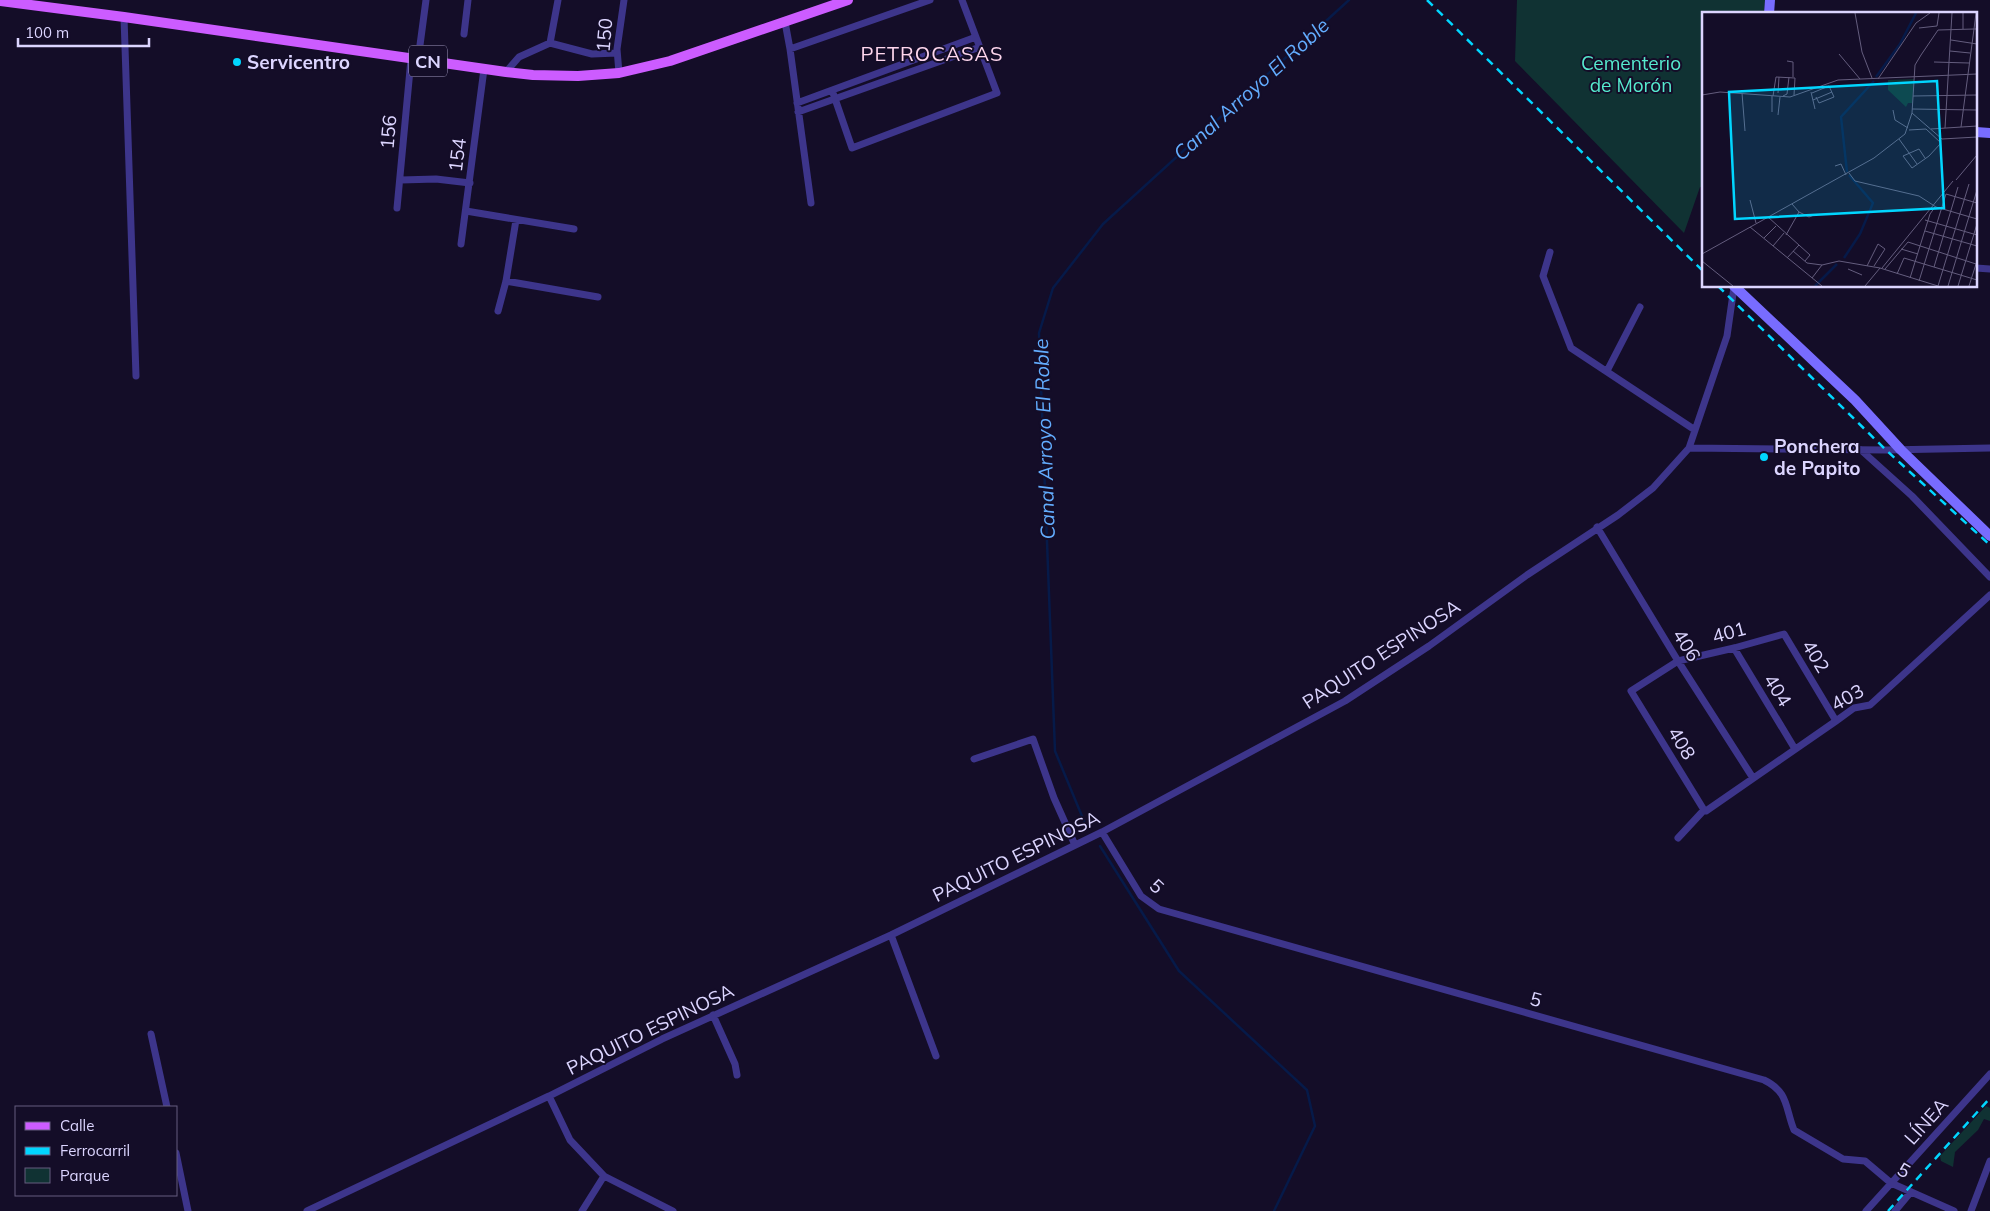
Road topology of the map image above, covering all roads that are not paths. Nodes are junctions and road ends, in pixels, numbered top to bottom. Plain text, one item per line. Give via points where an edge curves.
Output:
1 (426, 0) edge
2 (468, 0) edge
3 (558, 0) edge
4 (624, 0) edge
5 (848, 0) edge
6 (930, 0) edge
7 (962, 0) edge
8 (0, 1) edge
9 (124, 17) junction
10 (785, 22) junction
11 (464, 34) dead end
12 (976, 37) junction
13 (550, 42) junction
14 (980, 47) junction
15 (790, 49) junction
16 (617, 53) junction
17 (414, 59) junction
18 (484, 69) junction
19 (506, 72) junction
20 (619, 73) junction
21 (832, 90) junction
22 (836, 100) junction
23 (797, 103) junction
24 (798, 112) junction
25 (401, 180) junction
26 (470, 183) junction
27 (811, 203) dead end
28 (397, 208) dead end
29 (466, 211) junction
30 (516, 220) junction
31 (574, 229) dead end
32 (461, 244) dead end
33 (1550, 252) dead end
34 (506, 281) junction
35 (1734, 288) edge
36 (1735, 288) edge
37 (598, 297) dead end
38 (1640, 307) dead end
39 (498, 311) dead end
40 (1606, 371) junction
41 (136, 376) dead end
42 (1695, 430) junction
43 (1689, 448) junction
44 (1990, 448) edge
45 (1861, 450) junction
46 (1901, 450) junction
47 (1597, 527) junction
48 (1990, 536) edge
49 (1990, 576) edge
50 (1990, 595) edge
51 (1784, 634) joint
52 (1734, 648) junction
53 (1678, 661) junction
54 (1631, 690) joint
55 (1836, 721) junction
56 (1796, 749) junction
57 (974, 759) dead end
58 (1753, 778) junction
59 (1705, 810) junction
60 (1102, 832) junction
61 (1678, 838) dead end
62 (1076, 845) junction
63 (891, 935) junction
64 (713, 1015) junction
65 (151, 1034) dead end
66 (936, 1056) dead end
67 (1990, 1074) edge
68 (737, 1075) dead end
69 (549, 1096) junction
70 (167, 1106) edge
71 (1990, 1161) edge
72 (178, 1163) edge
73 (604, 1176) junction
74 (1891, 1184) junction
75 (1910, 1193) junction
76 (317, 1209) edge
77 (188, 1211) edge
78 (307, 1211) edge
79 (582, 1211) edge
80 (673, 1211) edge
81 (1866, 1211) edge
82 (1895, 1211) edge
83 (1954, 1211) edge
84 (1971, 1211) edge

1 - 17 street, 156
2 - 11 street
3 - 13 street
4 - 16 street, 150
5 - 10 main road, CN
6 - 15 street
7 - 12 street
8 - 9 main road, CN
9 - 17 main road, CN
9 - 41 street
10 - 15 street
10 - 20 main road, CN via 670,61
12 - 14 street
12 - 21 street
13 - 16 street via 592,54
13 - 19 street via 519,57
14 - 22 street
14 - 22 street via 997,93 852,148
15 - 23 street
16 - 20 street, 150
17 - 18 main road, CN
17 - 25 street, 156
18 - 19 main road, CN
18 - 26 street, 154
19 - 20 main road, CN via 578,76
21 - 22 street
21 - 23 street
22 - 24 street
23 - 24 street
24 - 27 street
25 - 26 street
25 - 28 street, 156
26 - 29 street, 154
29 - 30 street
29 - 32 street, 154
30 - 31 street
30 - 34 street
33 - 40 street via 1543,276 1571,348
34 - 37 street
34 - 39 street
35 - 42 street via 1727,336
36 - 46 main road via 1855,400
38 - 40 street
40 - 42 street
42 - 43 street
43 - 45 street
43 - 47 street, PAQUITO ESPINOSA via 1653,488
44 - 46 street
45 - 46 street
45 - 49 street via 1912,496
46 - 48 main road
47 - 53 street, 406
47 - 60 street, PAQUITO ESPINOSA via 1345,701
50 - 55 street, 403 via 1870,705 1854,708
51 - 52 street, 401
51 - 55 street, 402
52 - 53 street, 401
52 - 56 street, 404
53 - 54 street, 401
53 - 58 street, 406
54 - 59 street, 408
55 - 56 street, 403
56 - 58 street, 403
57 - 62 street via 1034,739 1054,798
58 - 59 street, 403
59 - 61 street, 403
60 - 62 street, PAQUITO ESPINOSA
60 - 74 street, 5 via 1141,896 1159,909 1764,1080 1784,1097 1794,1130 1844,1159 1865,1161
62 - 63 street, PAQUITO ESPINOSA
63 - 64 street, PAQUITO ESPINOSA
63 - 66 street
64 - 68 street
64 - 69 street, PAQUITO ESPINOSA
65 - 70 street
67 - 74 street, LÍNEA
69 - 73 street via 570,1140
69 - 76 street, PAQUITO ESPINOSA
71 - 84 street
72 - 77 street
73 - 79 street
73 - 80 street
74 - 75 street, 5
74 - 81 street, LÍNEA
75 - 82 street
75 - 83 street, 5
76 - 78 street, PAQUITO ESPINOSA

